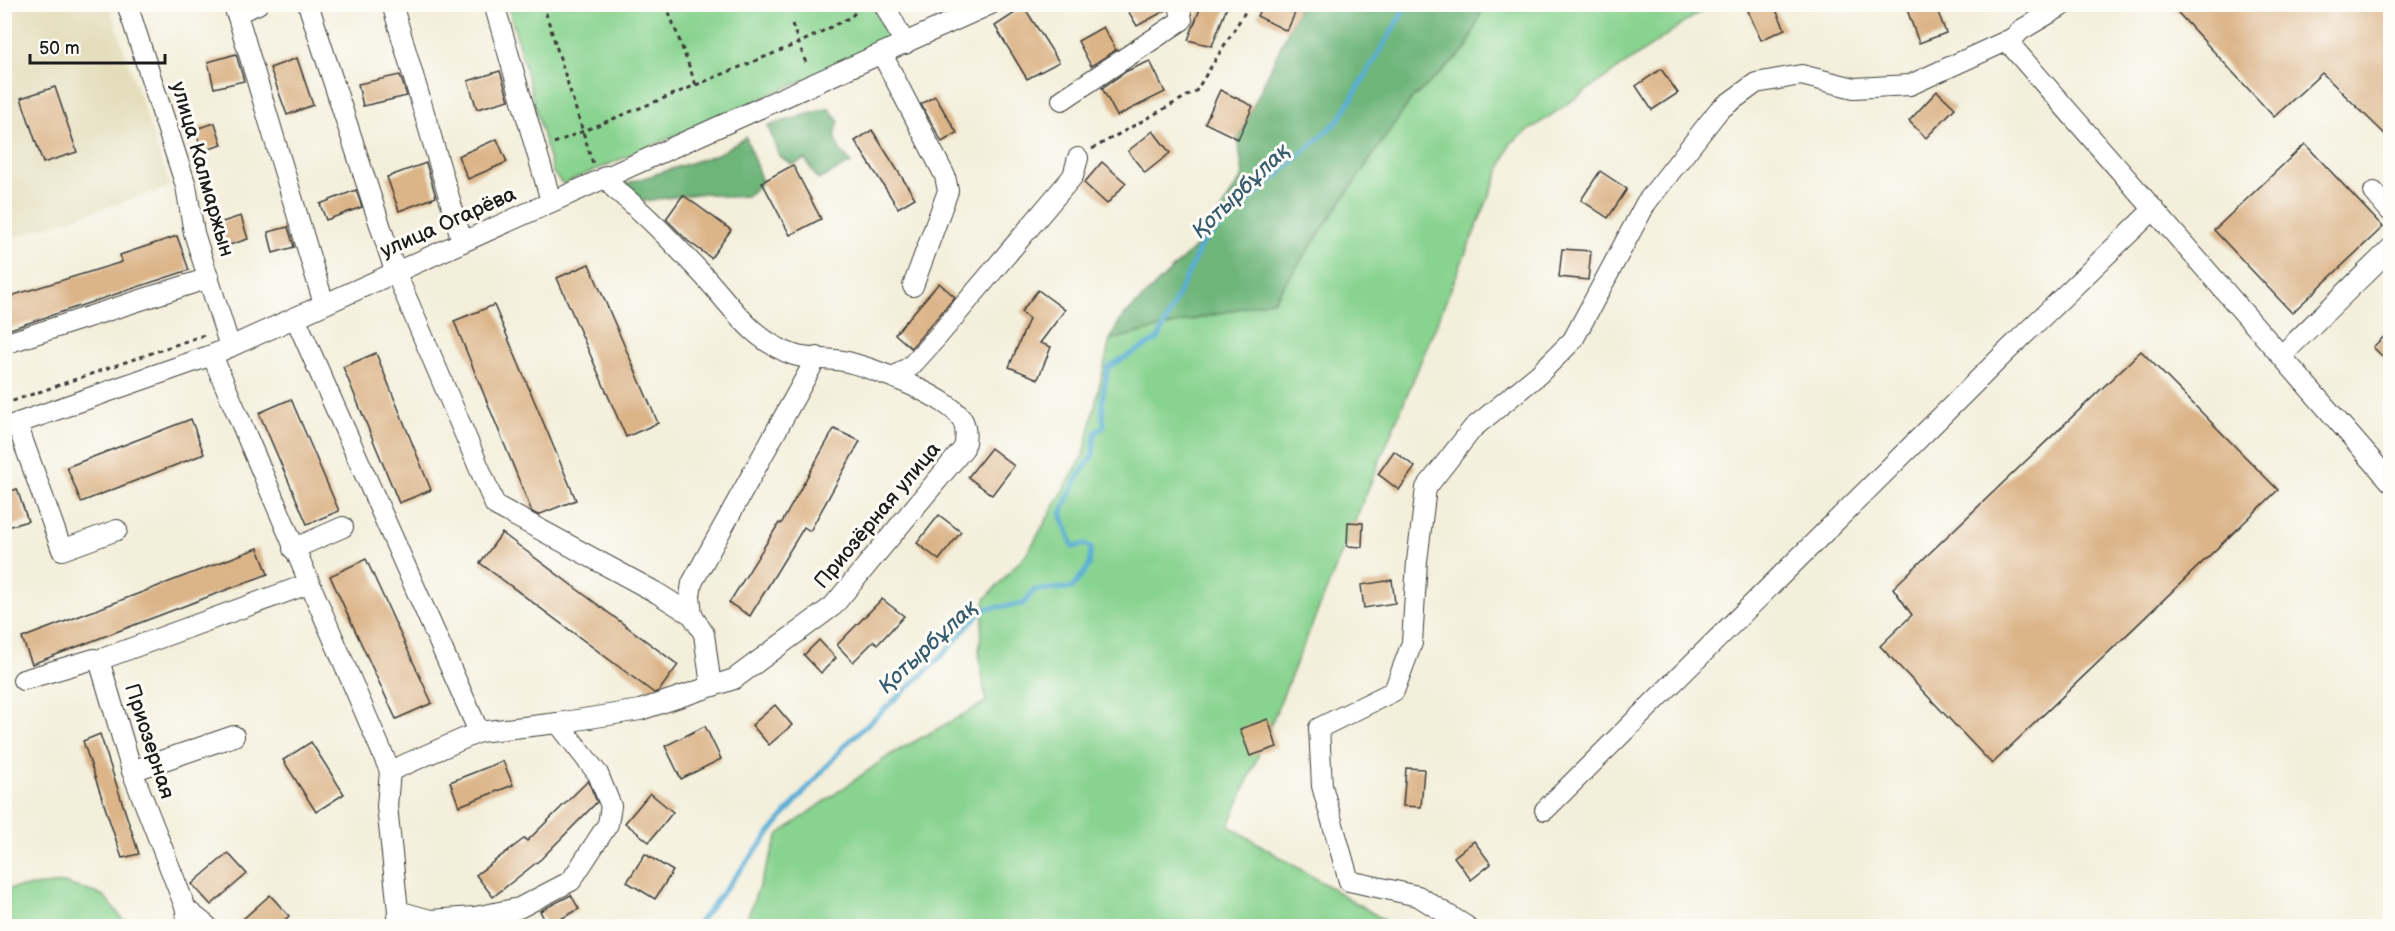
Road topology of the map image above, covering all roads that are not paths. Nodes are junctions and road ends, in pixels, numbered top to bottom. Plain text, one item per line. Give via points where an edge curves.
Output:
1 (128, 4) edge
2 (258, 4) edge
3 (308, 4) edge
4 (392, 4) edge
5 (494, 4) edge
6 (884, 4) edge
7 (991, 4) edge
8 (1179, 4) edge
9 (2065, 4) edge
10 (235, 9) edge
11 (2013, 38) junction
12 (905, 44) junction
13 (882, 54) junction
14 (1062, 100) dead end
15 (1078, 158) road end
16 (599, 171) junction
17 (2374, 192) dead end
18 (551, 201) junction
19 (2154, 209) junction
20 (2391, 211) edge
21 (462, 241) junction
22 (2391, 249) edge
23 (395, 272) junction
24 (209, 278) junction
25 (914, 286) dead end
26 (324, 304) junction
27 (295, 317) junction
28 (4, 344) edge
29 (230, 347) junction
30 (212, 355) junction
31 (2282, 356) junction
32 (817, 357) junction
33 (894, 377) junction
34 (11, 426) edge
35 (2391, 481) edge
36 (343, 527) dead end
37 (117, 530) dead end
38 (292, 549) junction
39 (308, 584) junction
40 (692, 615) junction
41 (99, 660) junction
42 (23, 680) dead end
43 (711, 686) junction
44 (558, 723) junction
45 (479, 732) junction
46 (234, 736) dead end
47 (132, 771) junction
48 (390, 771) junction
49 (1545, 810) dead end
50 (187, 918) edge
51 (397, 919) edge
52 (207, 927) edge
53 (1466, 927) edge

1 - 24 street, улица Калмаржын via 186,186 194,233
2 - 10 street
3 - 23 street
4 - 21 street
5 - 18 street
6 - 12 street
7 - 12 street, улица Огарёва
8 - 14 street via 1182,20
9 - 11 street
10 - 26 street
11 - 19 street via 2014,49
11 - 53 street via 1910,85 1854,88 1801,75 1756,83 1719,110 1646,203 1573,340 1539,374 1473,428 1426,488 1413,643 1394,691 1319,728 1322,786 1349,881 1418,896
12 - 13 street, улица Огарёва
13 - 16 street, улица Огарёва
13 - 25 street via 945,176 948,191
15 - 33 street via 1073,176 938,336
16 - 18 street, улица Огарёва
16 - 32 street, Приозёрная улица via 703,275 752,331 795,356
17 - 20 street
18 - 21 street, улица Огарёва
19 - 31 street
19 - 49 street
21 - 23 street, улица Огарёва
22 - 31 street
23 - 26 street, улица Огарёва
23 - 40 street via 495,504
24 - 28 street
24 - 29 street, улица Калмаржын
26 - 27 street, улица Огарёва
27 - 29 street, улица Огарёва
27 - 45 street
29 - 30 street, улица Огарёва
30 - 34 street, улица Огарёва
30 - 38 street
31 - 35 street
32 - 33 street, Приозёрная улица
32 - 40 street via 692,583
33 - 43 street, Приозёрная улица via 952,407 963,420 967,437 964,448 833,606 734,679
34 - 37 street via 62,550
36 - 38 street
38 - 39 street
39 - 41 street
39 - 48 street
40 - 43 street via 704,634
41 - 42 street
41 - 47 street, Приозерная
43 - 44 street, Приозёрная улица via 640,710
44 - 45 street
44 - 51 street via 598,774 611,806 608,824 571,881 519,908 475,917
45 - 48 street
46 - 47 street
47 - 50 street, Приозерная
48 - 51 street via 387,806
50 - 52 street, Приозерная

